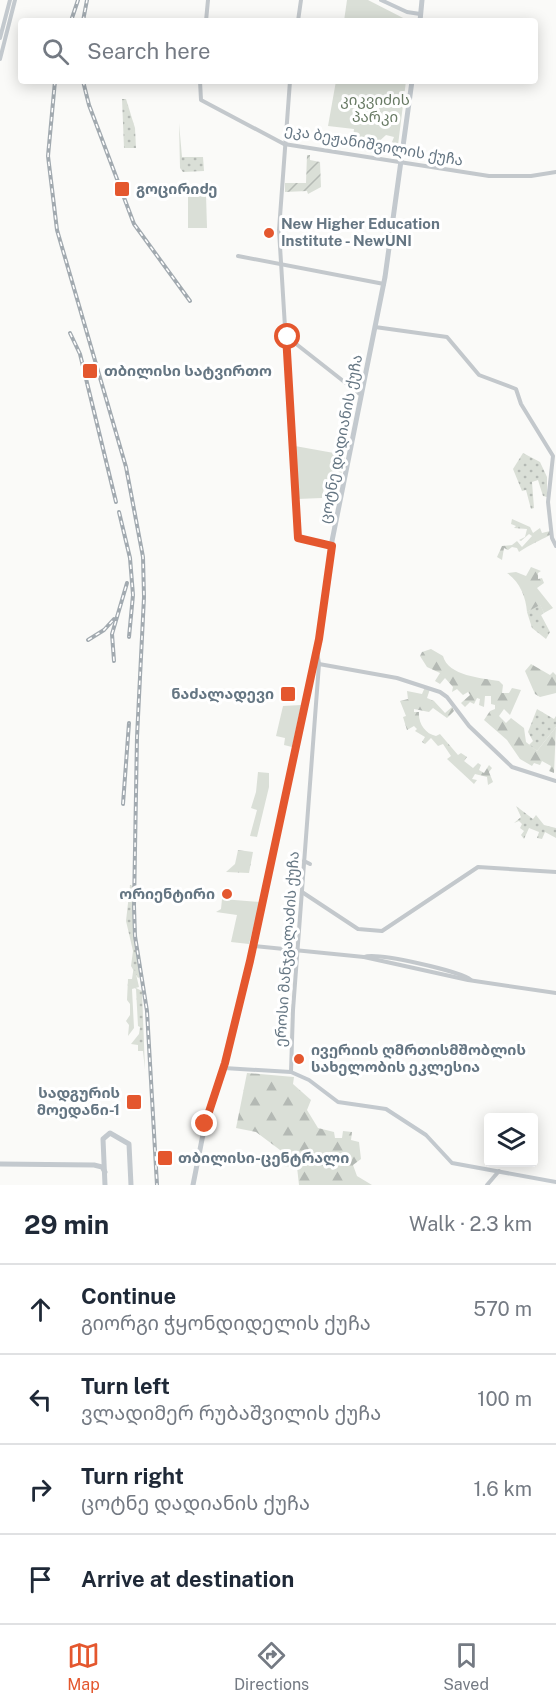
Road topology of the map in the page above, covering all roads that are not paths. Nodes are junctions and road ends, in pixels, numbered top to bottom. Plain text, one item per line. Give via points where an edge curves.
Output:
1 (13, 0) edge
2 (208, 0) edge
3 (301, 0) edge
4 (381, 0) edge
5 (424, 0) edge
6 (421, 14) junction
7 (206, 18) edge
8 (298, 18) edge
9 (420, 18) edge
10 (0, 38) edge
11 (0, 59) edge
12 (200, 84) edge
13 (290, 84) edge
14 (412, 84) edge
15 (284, 144) junction
16 (401, 161) junction
17 (556, 172) edge
18 (280, 252) junction
19 (238, 256) dead end
20 (269, 261) junction
21 (281, 263) junction
22 (384, 284) junction
23 (375, 327) junction
24 (286, 335) junction
25 (361, 395) junction
26 (332, 546) junction
27 (556, 546) edge
28 (317, 648) junction
29 (319, 664) junction
30 (556, 781) edge
31 (556, 872) edge
32 (302, 892) junction
33 (253, 946) junction
34 (297, 951) junction
35 (555, 993) edge
36 (556, 1000) edge
37 (224, 1068) junction
38 (291, 1072) junction
39 (104, 1150) junction
40 (0, 1164) edge
41 (98, 1164) junction
42 (499, 1171) junction
43 (105, 1182) edge
44 (556, 1182) edge
45 (131, 1185) edge
46 (193, 1185) edge
47 (487, 1185) edge

1 - 10 main road
1 - 11 main road
2 - 7 street
3 - 8 street
4 - 6 main road
5 - 6 main road
6 - 9 main road
12 - 15 street, ეკა ბეჟანიშვილის ქუჩა via 198,97
13 - 15 street
14 - 16 main road, ცოტნე დადიანის ქუჩა
15 - 16 street, ეკა ბეჟანიშვილის ქუჩა
15 - 18 street
16 - 17 street, ეკა ბეჟანიშვილის ქუჩა via 500,177
16 - 22 main road, ცოტნე დადიანის ქუჩა
18 - 20 street
18 - 21 street
19 - 20 street
20 - 21 street
21 - 22 street
21 - 24 street
22 - 23 main road, ცოტნე დადიანის ქუჩა
23 - 25 main road, ცოტნე დადიანის ქუჩა
23 - 27 street via 447,337 479,375 516,389 553,456 548,502
24 - 25 street
24 - 26 street via 298,538
25 - 26 main road, ცოტნე დადიანის ქუჩა
26 - 28 main road, ცოტნე დადიანის ქუჩა
28 - 29 street, ეროსი მანჯგალაძის ქუჩა
28 - 33 main road, ცოტნე დადიანის ქუჩა
29 - 30 street via 414,682 444,695 507,763
29 - 32 street, ეროსი მანჯგალაძის ქუჩა
31 - 32 street via 481,867 381,930 356,928
32 - 34 street, ეროსი მანჯგალაძის ქუჩა
33 - 34 street
33 - 37 main road, ცოტნე დადიანის ქუჩა
34 - 35 street via 369,957 472,980
34 - 38 street, ეროსი მანჯგალაძის ქუჩა
35 - 36 street
37 - 38 main road
37 - 46 main road, ცოტნე დადიანის ქუჩა via 207,1114
38 - 42 main road via 338,1102 386,1109 426,1135 452,1163
39 - 41 main road
39 - 43 main road
39 - 45 main road via 103,1139 108,1133 128,1142
40 - 41 main road
41 - 43 main road via 104,1169
42 - 44 main road
42 - 47 street

